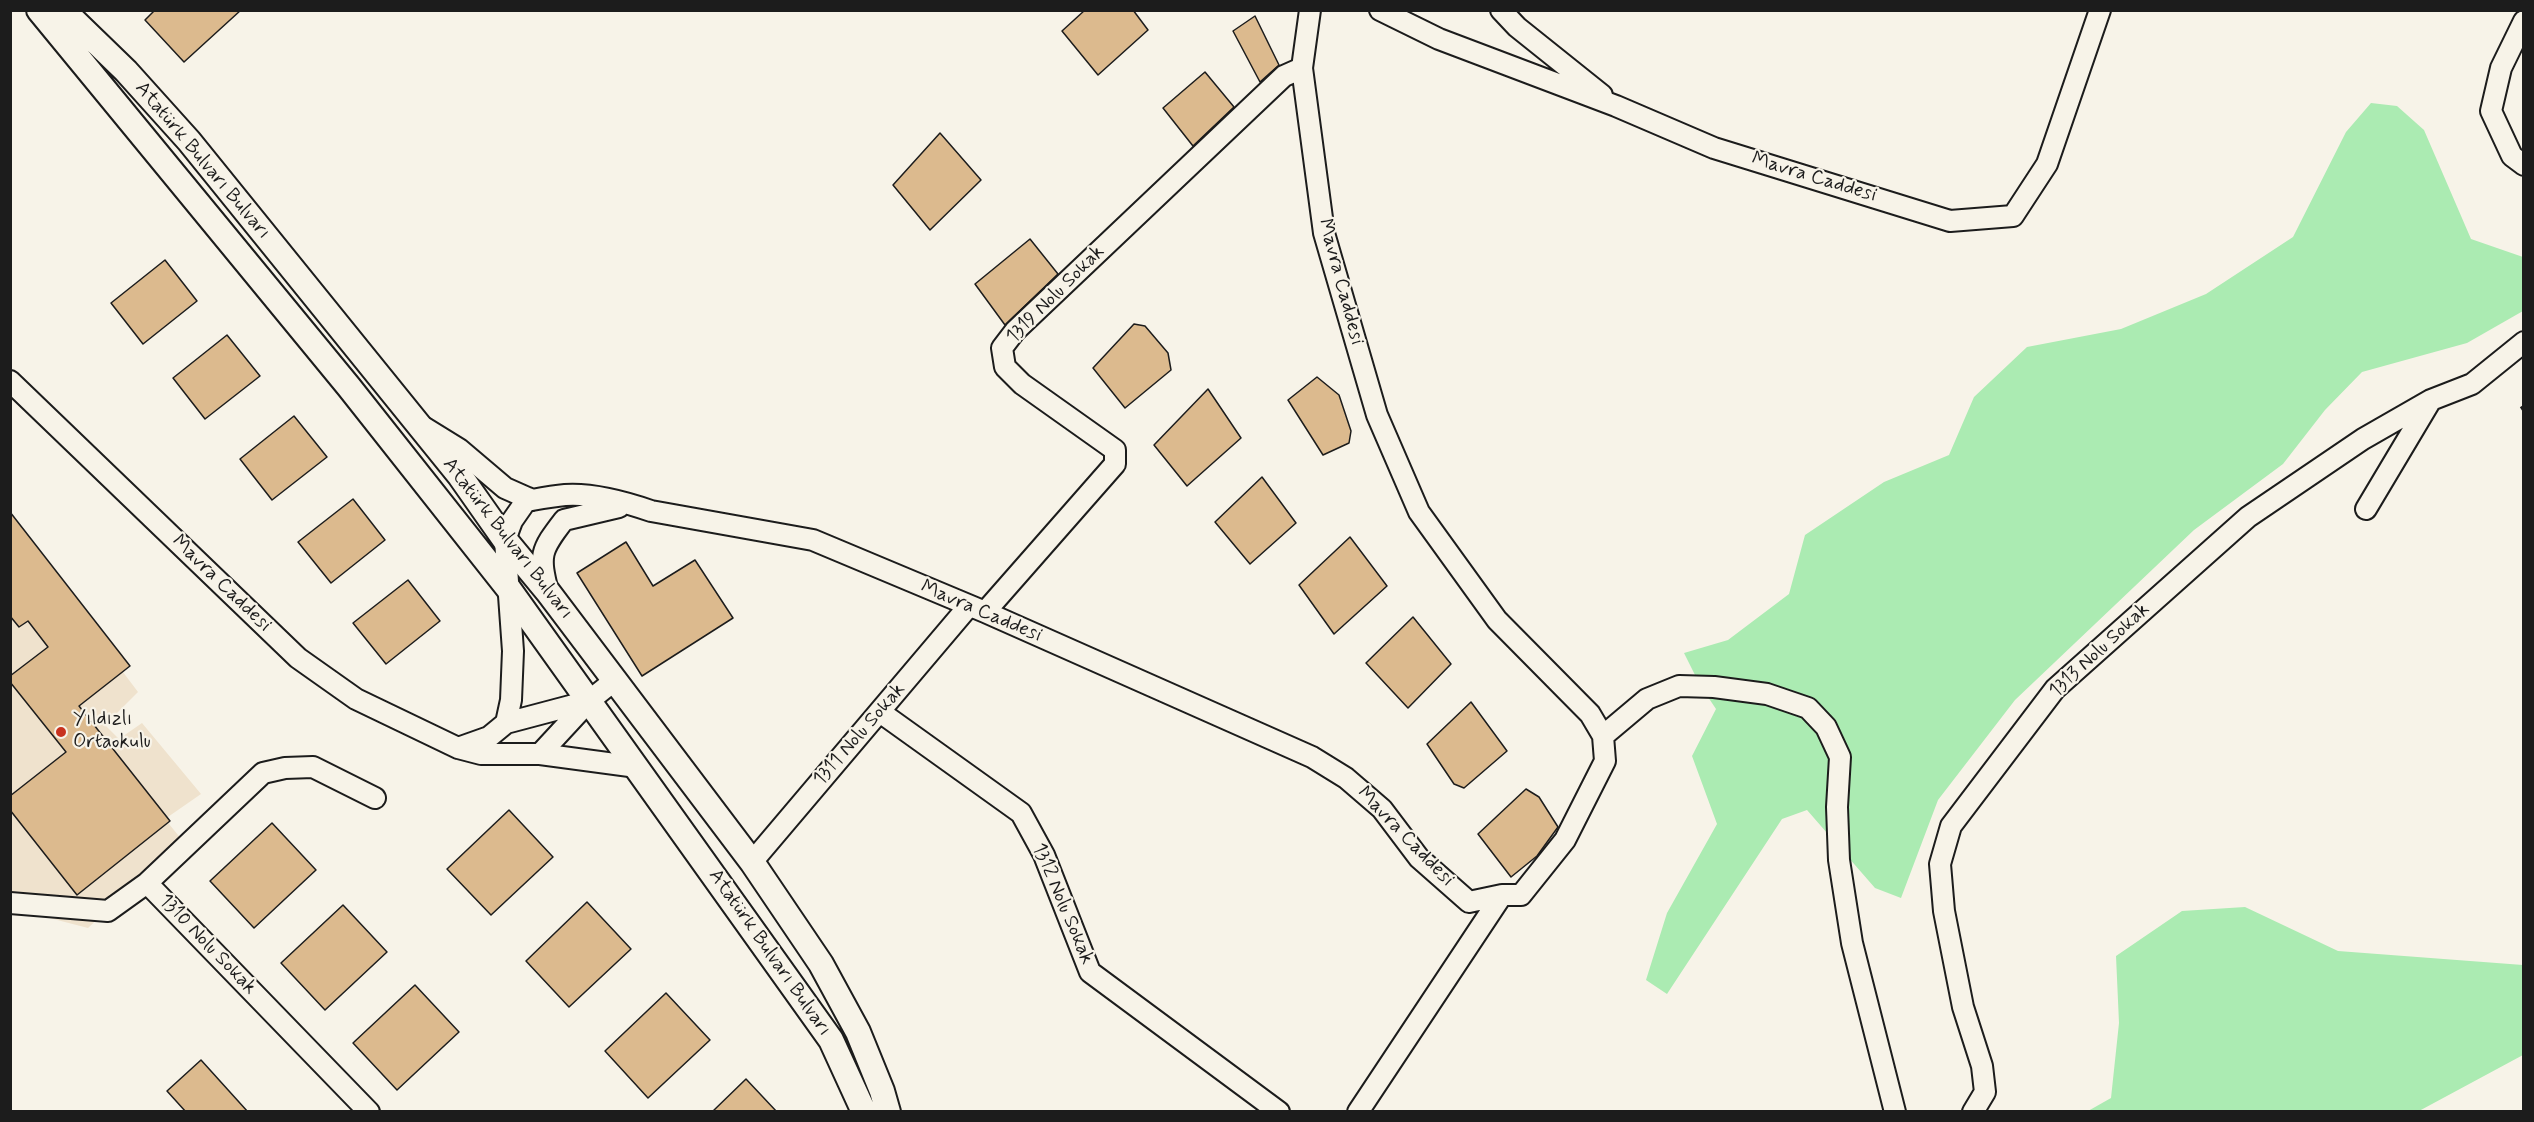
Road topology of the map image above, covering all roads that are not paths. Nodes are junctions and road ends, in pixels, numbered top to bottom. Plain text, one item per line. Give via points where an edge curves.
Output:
1 (39, 10) edge
2 (1310, 10) edge
3 (1380, 10) edge
4 (1501, 10) edge
5 (2100, 10) edge
6 (74, 16) edge
7 (2523, 21) edge
8 (1302, 68) junction
9 (1616, 106) junction
10 (2523, 165) edge
11 (2523, 342) edge
12 (10, 381) edge
13 (2431, 400) junction
14 (418, 424) junction
15 (532, 500) junction
16 (633, 505) junction
17 (2366, 508) dead end
18 (505, 540) junction
19 (508, 588) junction
20 (548, 592) junction
21 (977, 610) junction
22 (615, 680) junction
23 (589, 701) junction
24 (880, 712) junction
25 (506, 723) junction
26 (1603, 736) junction
27 (458, 748) junction
28 (540, 754) junction
29 (637, 767) junction
30 (375, 798) dead end
31 (752, 862) junction
32 (147, 883) junction
33 (1502, 896) junction
34 (10, 903) edge
35 (369, 1112) edge
36 (864, 1112) edge
37 (888, 1112) edge
38 (1279, 1112) edge
39 (1358, 1112) edge
40 (1895, 1112) edge
41 (1973, 1112) edge

1 - 19 street, Atatürk Bulvarı Bulvarı via 349,387
2 - 8 street, Mavra Caddesi
3 - 9 street, Mavra Caddesi via 1439,39
4 - 9 street
5 - 9 street, Mavra Caddesi via 2047,164 2013,216 1950,221 1714,147
6 - 14 street, Atatürk Bulvarı Bulvarı via 189,141
7 - 10 street via 2501,68 2491,111 2512,156
8 - 21 street, 1319 Nolu Sokak via 1284,76 1014,331 1002,348 1005,367 1022,384 1115,450 1115,464
8 - 26 street, Mavra Caddesi via 1324,233 1377,415 1419,512 1497,620 1590,714
11 - 13 street, 1313 Nolu Sokak via 2472,384
12 - 27 street, Mavra Caddesi via 298,658 357,699
13 - 17 street
13 - 41 street, 1313 Nolu Sokak via 2363,439 2239,525 2055,689 1950,826 1940,864 1944,911 1985,1092
14 - 15 street via 459,449 505,488
14 - 18 street, Atatürk Bulvarı Bulvarı
15 - 16 street, Mavra Caddesi via 581,495
15 - 18 street via 528,498 519,509
16 - 20 street, Mavra Caddesi via 564,520 546,546 541,562
16 - 21 street, Mavra Caddesi via 813,540
18 - 19 street
18 - 20 street, Atatürk Bulvarı Bulvarı
19 - 23 street, Atatürk Bulvarı Bulvarı
19 - 25 street via 513,681
20 - 22 street, Atatürk Bulvarı Bulvarı
21 - 24 street, 1311 Nolu Sokak
21 - 33 street, Mavra Caddesi via 1312,757 1346,778 1382,809 1419,858 1468,902
22 - 23 street
22 - 31 street, Atatürk Bulvarı Bulvarı
23 - 25 street
23 - 28 street
23 - 29 street, Atatürk Bulvarı Bulvarı
24 - 31 street, 1311 Nolu Sokak
24 - 38 street, 1312 Nolu Sokak via 1021,813 1044,855 1090,972
25 - 27 street via 489,737
26 - 33 street, Mavra Caddesi via 1605,761 1565,840 1521,895
26 - 40 street via 1647,699 1679,686 1767,694 1808,708 1826,726 1840,757 1836,807 1839,860 1852,943
27 - 28 street, Mavra Caddesi via 494,755
28 - 29 street, Mavra Caddesi
29 - 36 street, Atatürk Bulvarı Bulvarı via 831,1040
30 - 32 street via 313,767 263,773
31 - 37 street, Atatürk Bulvarı Bulvarı via 821,964 858,1032
32 - 34 street, 1310 Nolu Sokak via 108,911
32 - 35 street, 1310 Nolu Sokak
33 - 39 street

